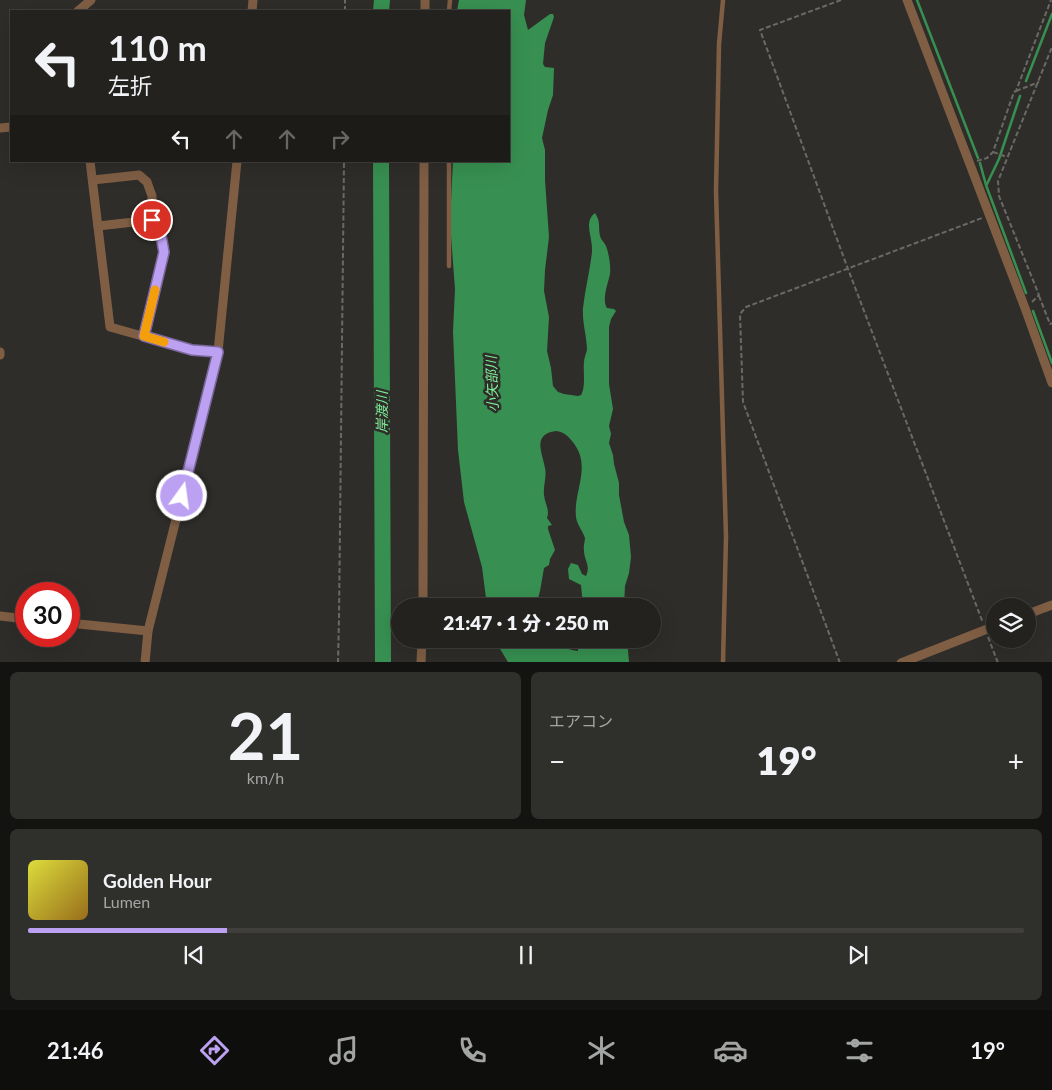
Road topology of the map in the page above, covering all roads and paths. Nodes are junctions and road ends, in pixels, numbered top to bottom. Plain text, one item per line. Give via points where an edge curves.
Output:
1 (91, 0) edge
2 (724, 0) edge
3 (841, 0) edge
4 (907, 0) edge
5 (1051, 0) edge
6 (79, 10) edge
7 (1052, 47) edge
8 (1039, 82) junction
9 (1016, 91) junction
10 (993, 152) junction
11 (1006, 157) junction
12 (90, 162) edge
13 (237, 162) edge
14 (344, 162) edge
15 (424, 162) edge
16 (449, 162) edge
17 (970, 164) junction
18 (93, 180) junction
19 (989, 216) junction
20 (152, 220) junction
21 (98, 226) junction
22 (449, 266) dead end
23 (848, 269) junction
24 (1039, 295) junction
25 (1025, 308) junction
26 (1051, 324) edge
27 (1052, 328) edge
28 (144, 336) junction
29 (218, 352) junction
30 (1052, 383) edge
31 (423, 598) edge
32 (1052, 605) edge
33 (1036, 611) edge
34 (0, 616) edge
35 (15, 618) edge
36 (80, 624) edge
37 (985, 630) junction
38 (148, 631) junction
39 (422, 648) edge
40 (145, 662) edge
41 (338, 662) edge
42 (421, 662) edge
43 (723, 662) edge
44 (840, 662) edge
45 (901, 662) edge
46 (998, 662) edge

1 - 6 street
2 - 43 lane via 719,44 716,191 726,527
3 - 23 path via 760,30
4 - 17 street
5 - 9 path
7 - 8 path
8 - 9 path
8 - 11 path
9 - 10 path
10 - 11 path
10 - 17 path
11 - 24 path via 998,181 999,196
12 - 18 street
13 - 29 street
14 - 41 path
15 - 31 street
16 - 22 lane
17 - 19 street
18 - 20 street via 139,175 147,182 152,196
18 - 21 street
19 - 23 path
19 - 25 street
20 - 21 street
20 - 28 street via 161,236 164,252
21 - 28 street via 110,327
23 - 37 path
23 - 44 path via 746,307 740,314 743,402
24 - 25 path
24 - 26 path
25 - 30 street
26 - 27 path
28 - 29 street via 192,350
29 - 38 street
32 - 33 street
34 - 35 street
36 - 38 street
37 - 45 street
37 - 46 path
38 - 40 street
39 - 42 street

